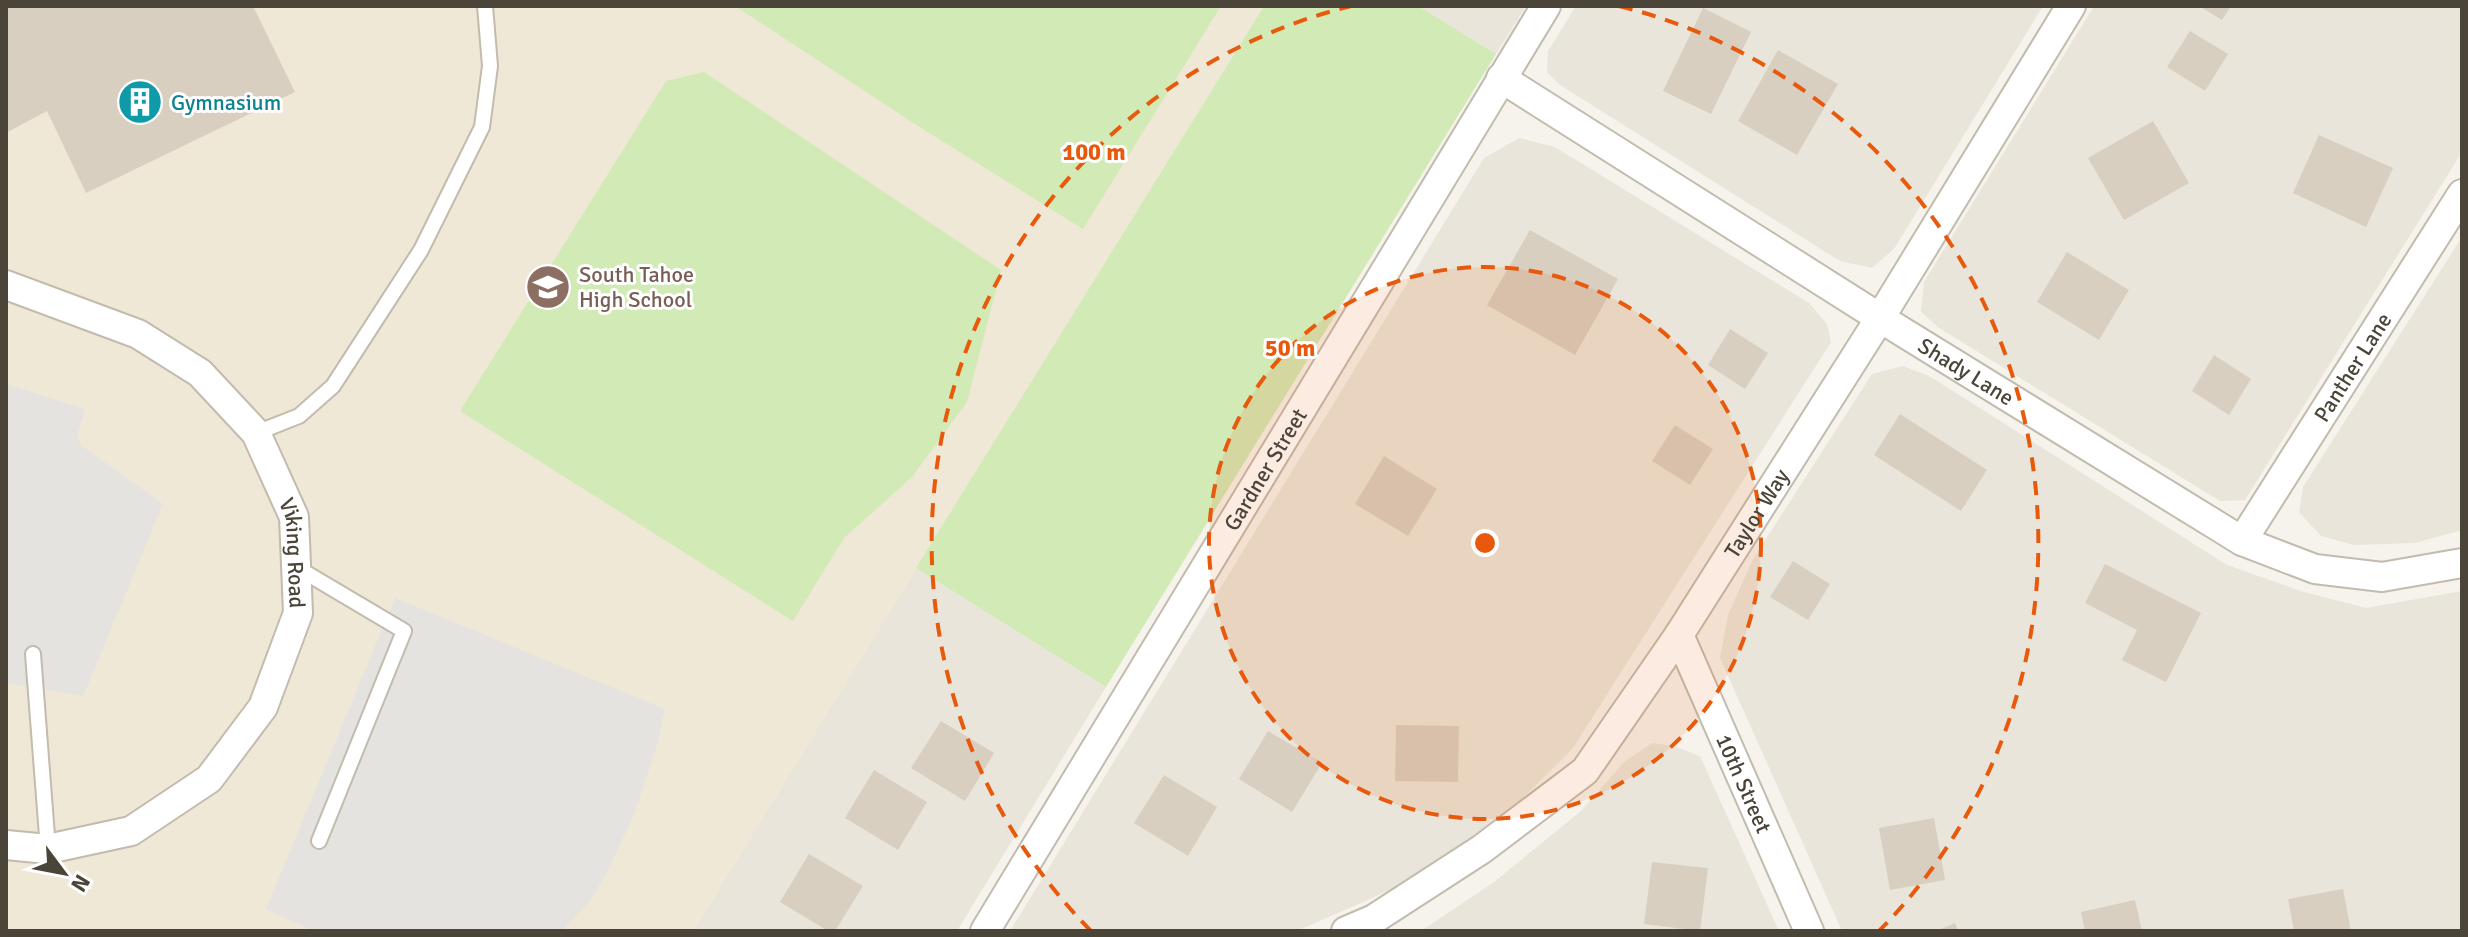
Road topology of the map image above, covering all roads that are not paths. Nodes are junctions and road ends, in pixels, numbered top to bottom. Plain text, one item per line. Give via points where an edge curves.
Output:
1 (485, 6) edge
2 (1546, 6) edge
3 (2071, 6) edge
4 (1501, 78) junction
5 (2462, 194) edge
6 (6, 285) edge
7 (1880, 318) junction
8 (256, 433) junction
9 (2242, 541) junction
10 (2462, 563) edge
11 (296, 567) junction
12 (1679, 635) junction
13 (33, 654) dead end
14 (319, 841) dead end
15 (6, 845) edge
16 (48, 849) junction
17 (985, 931) edge
18 (1346, 931) edge
19 (1809, 931) edge

1 - 8 lane via 490,66 482,127 421,250 333,386 299,416
2 - 4 street, Gardner Street
3 - 7 street, Taylor Way
4 - 7 street, Shady Lane
4 - 17 street, Gardner Street
5 - 9 street, Panther Lane
6 - 8 street, Viking Road via 138,334 200,373
7 - 9 street, Shady Lane
7 - 12 street, Taylor Way
8 - 11 street, Viking Road via 294,517
9 - 10 street, Shady Lane via 2315,569 2382,577
11 - 14 lane via 404,631
11 - 16 street, Viking Road via 298,613 263,707 209,779 131,831
12 - 18 street, Taylor Way via 1585,771 1482,849 1374,919
12 - 19 street, 10th Street
13 - 16 lane
15 - 16 street, Viking Road

